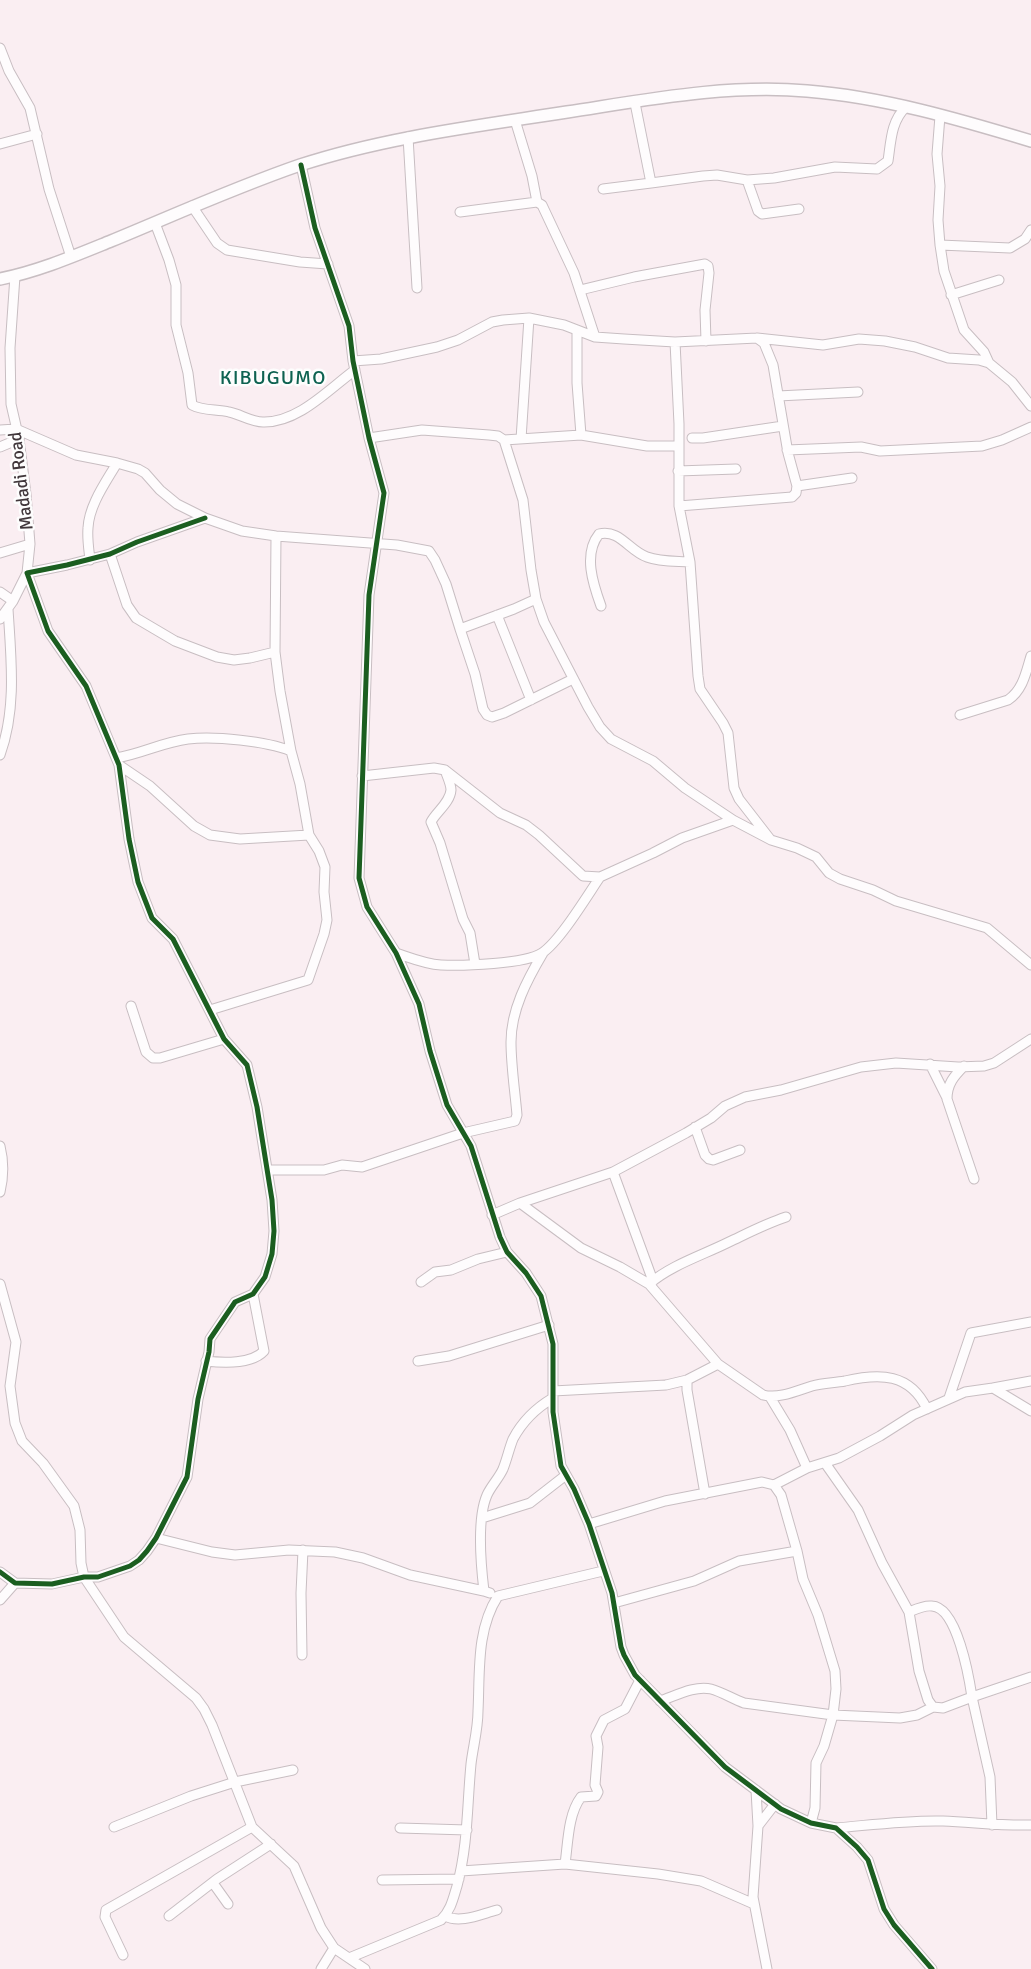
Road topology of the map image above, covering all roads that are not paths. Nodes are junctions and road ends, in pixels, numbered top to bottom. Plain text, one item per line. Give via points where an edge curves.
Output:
1 (0, 48) edge
2 (635, 103) junction
3 (906, 106) junction
4 (940, 116) junction
5 (515, 120) junction
6 (37, 134) junction
7 (408, 137) junction
8 (1031, 141) edge
9 (0, 144) edge
10 (301, 165) junction
11 (747, 180) junction
12 (651, 183) junction
13 (604, 189) dead end
14 (537, 202) junction
15 (192, 206) junction
16 (799, 209) dead end
17 (460, 212) dead end
18 (155, 223) junction
19 (1031, 230) edge
20 (940, 245) junction
21 (71, 257) junction
22 (328, 264) junction
23 (5, 277) edge
24 (999, 280) dead end
25 (417, 288) dead end
26 (580, 290) junction
27 (951, 295) junction
28 (530, 318) junction
29 (577, 330) junction
30 (595, 337) junction
31 (757, 338) junction
32 (706, 341) junction
33 (675, 342) junction
34 (989, 363) junction
35 (354, 366) junction
36 (858, 392) dead end
37 (778, 396) junction
38 (1031, 406) edge
39 (783, 426) junction
40 (1031, 427) edge
41 (16, 429) junction
42 (0, 430) edge
43 (581, 435) junction
44 (370, 438) junction
45 (692, 438) dead end
46 (19, 439) junction
47 (521, 439) junction
48 (504, 440) junction
49 (678, 446) junction
50 (0, 447) edge
51 (787, 450) junction
52 (117, 462) junction
53 (736, 469) dead end
54 (678, 471) junction
55 (852, 478) dead end
56 (797, 486) junction
57 (679, 506) junction
58 (205, 518) junction
59 (276, 536) junction
60 (376, 543) junction
61 (30, 544) junction
62 (0, 553) edge
63 (110, 554) junction
64 (90, 560) junction
65 (690, 562) junction
66 (27, 573) junction
67 (0, 592) edge
68 (536, 599) junction
69 (10, 605) junction
70 (601, 606) dead end
71 (497, 616) junction
72 (0, 619) edge
73 (460, 629) junction
74 (275, 652) junction
75 (1031, 656) edge
76 (573, 679) junction
77 (531, 700) junction
78 (960, 715) dead end
79 (291, 751) junction
80 (0, 755) edge
81 (118, 761) junction
82 (445, 770) junction
83 (362, 776) junction
84 (733, 820) junction
85 (309, 835) junction
86 (771, 840) junction
87 (600, 877) junction
88 (396, 953) junction
89 (543, 953) junction
90 (475, 964) junction
91 (1031, 964) edge
92 (131, 1006) dead end
93 (210, 1010) junction
94 (224, 1039) junction
95 (1031, 1039) edge
96 (930, 1064) junction
97 (964, 1066) junction
98 (947, 1099) junction
99 (695, 1127) junction
100 (463, 1133) junction
101 (0, 1146) edge
102 (740, 1150) dead end
103 (267, 1170) junction
104 (613, 1172) junction
105 (974, 1179) dead end
106 (0, 1192) edge
107 (520, 1203) junction
108 (492, 1215) junction
109 (786, 1217) dead end
110 (507, 1252) junction
111 (421, 1282) dead end
112 (651, 1282) junction
113 (0, 1284) edge
114 (253, 1294) junction
115 (1031, 1322) edge
116 (548, 1325) junction
117 (206, 1361) junction
118 (418, 1361) dead end
119 (718, 1364) junction
120 (687, 1380) junction
121 (1031, 1381) edge
122 (992, 1388) junction
123 (553, 1395) junction
124 (770, 1397) junction
125 (949, 1398) junction
126 (927, 1409) junction
127 (1031, 1412) edge
128 (825, 1464) junction
129 (807, 1468) junction
130 (566, 1475) junction
131 (774, 1485) junction
132 (705, 1494) junction
133 (482, 1518) junction
134 (589, 1524) junction
135 (156, 1538) junction
136 (303, 1550) junction
137 (797, 1551) junction
138 (603, 1571) junction
139 (0, 1572) edge
140 (84, 1577) junction
141 (15, 1583) junction
142 (484, 1591) junction
143 (498, 1596) junction
144 (0, 1600) edge
145 (614, 1603) junction
146 (909, 1612) junction
147 (302, 1655) dead end
148 (1031, 1677) edge
149 (640, 1680) junction
150 (972, 1697) junction
151 (660, 1701) junction
152 (933, 1707) junction
153 (833, 1714) junction
154 (293, 1770) dead end
155 (234, 1782) junction
156 (756, 1790) junction
157 (775, 1804) junction
158 (811, 1823) junction
159 (992, 1825) junction
160 (1031, 1825) edge
161 (758, 1826) junction
162 (114, 1827) dead end
163 (252, 1827) junction
164 (400, 1828) dead end
165 (836, 1828) junction
166 (467, 1830) junction
167 (271, 1844) junction
168 (565, 1864) junction
169 (460, 1875) junction
170 (382, 1880) dead end
171 (213, 1883) junction
172 (228, 1904) dead end
173 (754, 1904) junction
174 (497, 1910) dead end
175 (169, 1916) dead end
176 (445, 1916) junction
177 (334, 1948) junction
178 (123, 1955) dead end
179 (349, 1958) junction
180 (321, 1969) edge
181 (365, 1969) edge
182 (768, 1969) edge
183 (932, 1969) edge

1 - 6 street via 30,108
2 - 3 main road via 748,89 804,90
2 - 5 main road
2 - 12 street
3 - 4 main road
3 - 11 street via 893,127 888,161 877,169 835,167
4 - 8 main road
4 - 20 street via 937,154
5 - 7 main road
5 - 14 street
6 - 9 street
6 - 21 street via 49,189
7 - 10 main road
7 - 25 street
10 - 15 main road
10 - 22 street via 314,228
11 - 12 street via 702,176
11 - 16 street via 762,214
12 - 13 street
14 - 17 street
14 - 26 street via 546,213
15 - 18 main road
15 - 22 street via 217,243 227,250
18 - 21 main road
18 - 35 street via 176,285 176,325 192,405 231,412 261,422 272,421 298,413 318,401
19 - 20 street via 1025,240 1010,248
20 - 27 street
21 - 23 main road via 45,268
22 - 35 street via 350,326
23 - 41 street, Madadi Road via 11,404
24 - 27 street
26 - 30 street
26 - 32 street via 704,264 708,266 709,273
27 - 34 street via 964,330 984,352
28 - 29 street
28 - 35 street via 492,322 437,347
28 - 47 street
29 - 30 street
29 - 43 street
30 - 33 street
31 - 32 street
31 - 34 street via 823,345 859,339 885,341 948,358
31 - 37 street via 764,344 774,366
32 - 33 street
33 - 49 street
34 - 38 street via 1012,382
35 - 44 street
36 - 37 street
37 - 39 street
39 - 45 street
39 - 51 street
40 - 51 street via 982,446 880,451 860,447
41 - 42 street
41 - 46 street, Madadi Road
41 - 52 street via 76,455
43 - 47 street
43 - 49 street via 647,446
44 - 48 street via 422,430 498,436
44 - 60 street via 384,493
46 - 50 street
46 - 61 street, Madadi Road
47 - 48 street
48 - 68 street via 523,500
49 - 54 street
51 - 56 street
52 - 58 street via 145,473 177,504
52 - 64 street via 90,516
53 - 54 street
54 - 57 street
55 - 56 street
56 - 57 street via 792,497
57 - 65 street
58 - 59 street via 242,531
58 - 63 street
59 - 60 street
59 - 74 street
60 - 73 street via 429,551 446,584
60 - 83 street via 369,595
61 - 62 street
61 - 66 street, Madadi Road
63 - 64 street
63 - 74 street via 127,605 136,618 175,641 217,657 234,660
64 - 66 street
65 - 70 street via 649,558 634,551 617,535 599,534 593,541 591,560 592,578
65 - 86 street via 700,689 728,733 734,788 739,799
66 - 69 street, Madadi Road
66 - 81 street via 48,631 86,686
67 - 69 street
68 - 71 street
68 - 76 street
69 - 72 street, Madadi Road
69 - 80 street via 10,710
71 - 73 street
71 - 77 street
73 - 77 street via 487,715 492,717 504,713
74 - 79 street
75 - 78 street via 1019,691 1014,696
76 - 77 street
76 - 84 street via 596,721 611,739 653,761 684,788
79 - 81 street via 227,739 188,739
79 - 85 street
81 - 85 street via 194,826 210,835 240,839
81 - 93 street via 128,839 138,882 152,918 173,939
82 - 83 street via 434,768
82 - 87 street via 500,813 540,835 583,876
82 - 90 street via 450,795 431,822 470,933
83 - 88 street via 359,878 367,907
84 - 86 street
84 - 87 street via 682,838
85 - 93 street via 325,867 327,920 308,980
86 - 91 street via 809,853 840,879 896,901 988,928
87 - 89 street
88 - 90 street via 440,965
88 - 100 street via 419,1004 447,1105
89 - 90 street via 526,959
89 - 100 street via 530,975 513,1024 515,1121
92 - 94 street via 146,1052 153,1058
93 - 94 street
94 - 103 street via 248,1065
95 - 97 street via 994,1063
96 - 97 street
96 - 98 street
96 - 99 street via 861,1067 744,1097 724,1106
97 - 98 street via 953,1077
98 - 105 street
99 - 102 street via 709,1159
99 - 104 street
100 - 103 street via 362,1167 342,1165 324,1170
100 - 108 street via 471,1146
101 - 106 street via 3,1159
103 - 114 street via 274,1238 265,1277
104 - 107 street
104 - 112 street
107 - 108 street
107 - 112 street via 581,1248
108 - 110 street
109 - 112 street via 682,1264
110 - 111 street via 435,1272
110 - 116 street via 541,1296
112 - 119 street
113 - 140 street via 16,1342 10,1386 15,1423 22,1441 43,1463 74,1506 80,1530
114 - 117 street via 235,1302 210,1339
114 - 117 street via 264,1351 230,1364
115 - 125 street via 971,1333
116 - 118 street via 449,1356
116 - 123 street via 553,1344
117 - 135 street via 186,1477
119 - 120 street
119 - 124 street
120 - 123 street via 666,1385
120 - 132 street
121 - 122 street
122 - 125 street
122 - 127 street
123 - 130 street via 561,1466
123 - 133 street via 521,1426 487,1495
124 - 126 street via 828,1382 874,1375 907,1384 921,1397
124 - 129 street
125 - 126 street
126 - 128 street
128 - 129 street
128 - 146 street via 858,1510
129 - 131 street
130 - 133 street via 530,1503
130 - 134 street
131 - 132 street via 762,1482
131 - 137 street via 781,1495
132 - 134 street via 645,1506
133 - 142 street
134 - 138 street
135 - 136 street via 235,1555
135 - 140 street via 139,1560 130,1566 98,1577
136 - 142 street via 363,1558 410,1575
136 - 147 street
137 - 145 street via 739,1561 694,1581
137 - 153 street via 803,1579 835,1672
138 - 143 street
138 - 145 street
139 - 141 street
140 - 141 street via 52,1584
140 - 155 street via 124,1637 196,1698 204,1709
141 - 144 street
142 - 143 street
143 - 166 street via 490,1607 480,1652
145 - 149 street via 621,1647
146 - 150 street via 933,1605 949,1618 966,1662
146 - 152 street via 919,1671
148 - 150 street
149 - 151 street
149 - 168 street via 625,1709 604,1720 599,1728 595,1785 598,1792 596,1796 581,1796 576,1803
150 - 152 street via 943,1708
150 - 159 street via 990,1777
151 - 153 street via 708,1688 744,1702
151 - 156 street via 725,1767
152 - 153 street via 909,1717
153 - 158 street via 816,1763
154 - 155 street
155 - 162 street
155 - 163 street
156 - 157 street
156 - 161 street
157 - 158 street
157 - 161 street
158 - 165 street
159 - 160 street
159 - 165 street via 944,1821
161 - 173 street
163 - 167 street
163 - 178 street via 106,1910 105,1917
164 - 166 street
165 - 183 street via 868,1860 884,1909
166 - 169 street
167 - 171 street
167 - 177 street via 294,1866 321,1928
168 - 169 street
168 - 173 street via 695,1879
169 - 170 street
169 - 176 street
171 - 172 street
171 - 175 street
173 - 182 street
174 - 176 street via 459,1920
176 - 179 street
177 - 179 street
177 - 180 street
179 - 181 street

